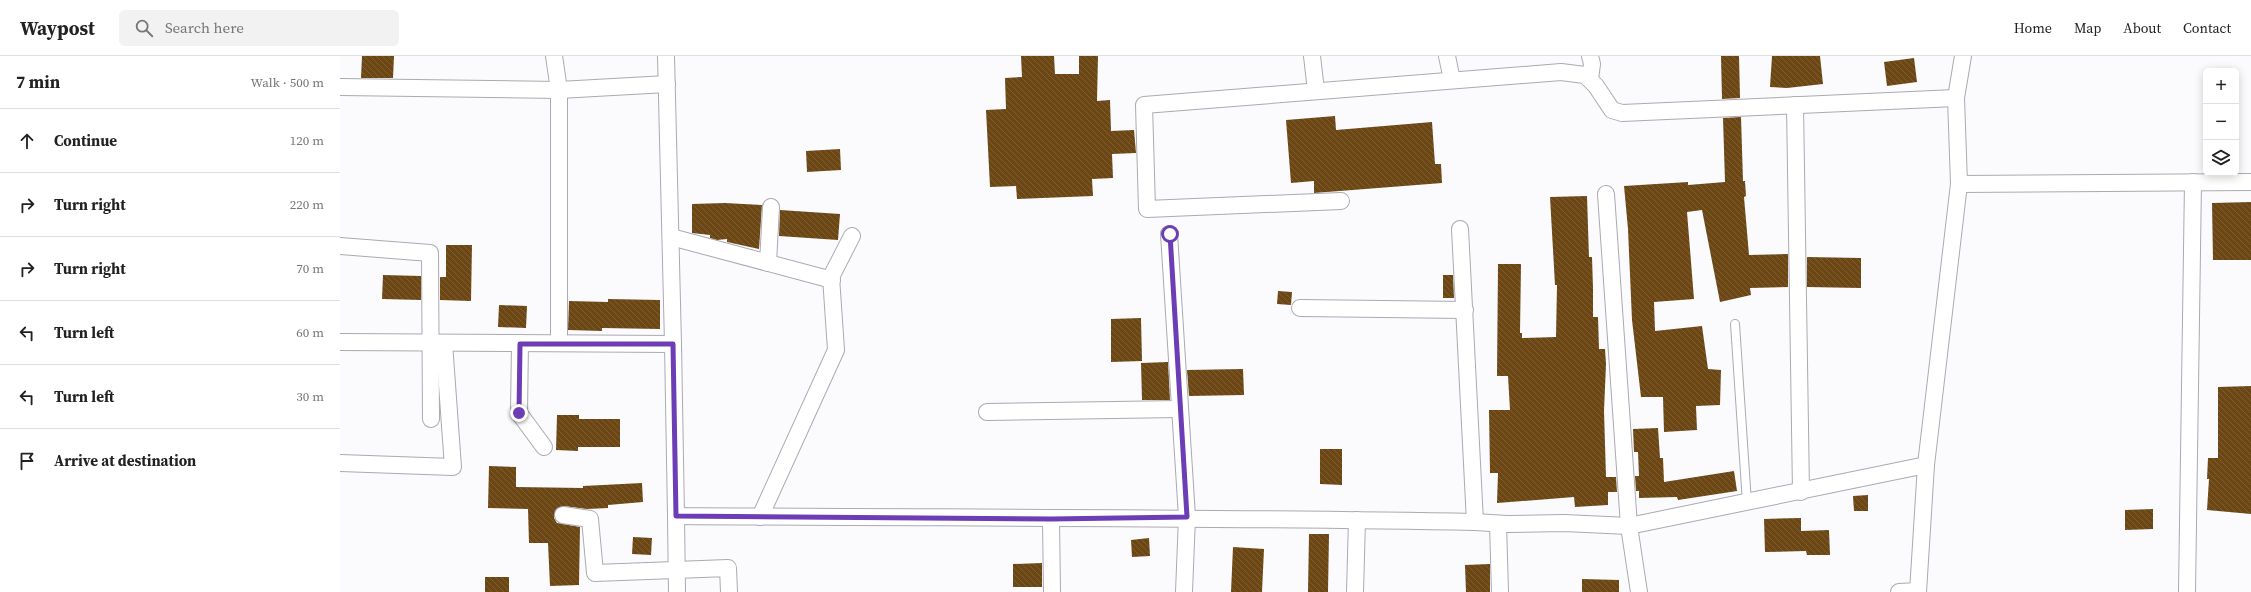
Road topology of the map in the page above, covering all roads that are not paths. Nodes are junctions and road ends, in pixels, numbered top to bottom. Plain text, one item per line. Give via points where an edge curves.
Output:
1 (554, 56) edge
2 (666, 56) edge
3 (1312, 56) edge
4 (1447, 56) edge
5 (1590, 56) edge
6 (1963, 56) edge
7 (1590, 79) junction
8 (1452, 80) junction
9 (667, 84) junction
10 (340, 87) edge
11 (559, 90) junction
12 (1316, 91) junction
13 (1956, 98) junction
14 (1795, 105) junction
15 (2193, 182) junction
16 (2251, 182) edge
17 (1959, 184) junction
18 (1606, 194) dead end
19 (1341, 200) dead end
20 (771, 207) dead end
21 (1460, 229) dead end
22 (1170, 234) dead end
23 (852, 236) dead end
24 (670, 237) junction
25 (340, 246) edge
26 (768, 262) junction
27 (832, 280) junction
28 (1300, 308) dead end
29 (1465, 310) junction
30 (1735, 324) dead end
31 (340, 342) edge
32 (438, 343) junction
33 (520, 344) junction
34 (559, 344) junction
35 (673, 344) junction
36 (1179, 409) junction
37 (987, 412) dead end
38 (431, 419) dead end
39 (544, 447) dead end
40 (340, 463) edge
41 (1926, 465) junction
42 (1800, 492) junction
43 (1747, 503) junction
44 (562, 515) dead end
45 (676, 516) junction
46 (760, 517) junction
47 (1187, 517) junction
48 (1051, 519) junction
49 (1357, 520) junction
50 (1475, 522) junction
51 (1498, 524) junction
52 (1629, 526) junction
53 (676, 571) junction
54 (1918, 591) edge
55 (677, 592) edge
56 (729, 592) edge
57 (1052, 592) edge
58 (1184, 592) edge
59 (1355, 592) edge
60 (1500, 592) edge
61 (1639, 592) edge
62 (1900, 592) edge
63 (2187, 592) edge

1 - 11 street
2 - 9 street
3 - 12 street
4 - 8 street
5 - 7 street
6 - 13 street
7 - 8 street via 1585,75 1561,72
7 - 14 street via 1612,110 1622,113
8 - 12 street
9 - 11 street
9 - 24 street
10 - 11 street
11 - 34 street
12 - 19 street via 1144,105 1147,209
13 - 14 street
13 - 17 street
14 - 42 street
15 - 16 street
15 - 17 street
15 - 63 street
17 - 41 street
18 - 52 street
20 - 26 street
21 - 29 street
22 - 36 street
23 - 27 street
24 - 26 street
24 - 35 street
25 - 32 street via 430,252
26 - 27 street
27 - 46 street via 836,350
28 - 29 street
29 - 50 street
30 - 43 lane
31 - 32 street
32 - 33 street
32 - 38 street
32 - 40 street via 453,467
33 - 34 street
33 - 39 street via 519,413
34 - 35 street
35 - 45 street
36 - 37 street
36 - 47 street
41 - 42 street
41 - 54 street
42 - 43 street
43 - 52 street
44 - 53 street via 590,519 595,573
45 - 46 street
45 - 53 street
46 - 48 street
47 - 48 street
47 - 49 street
47 - 58 street
48 - 57 street
49 - 50 street
49 - 59 street
50 - 51 street
51 - 52 street via 1564,523
51 - 60 street
52 - 61 street
53 - 55 street
53 - 56 street via 728,568
54 - 62 street

